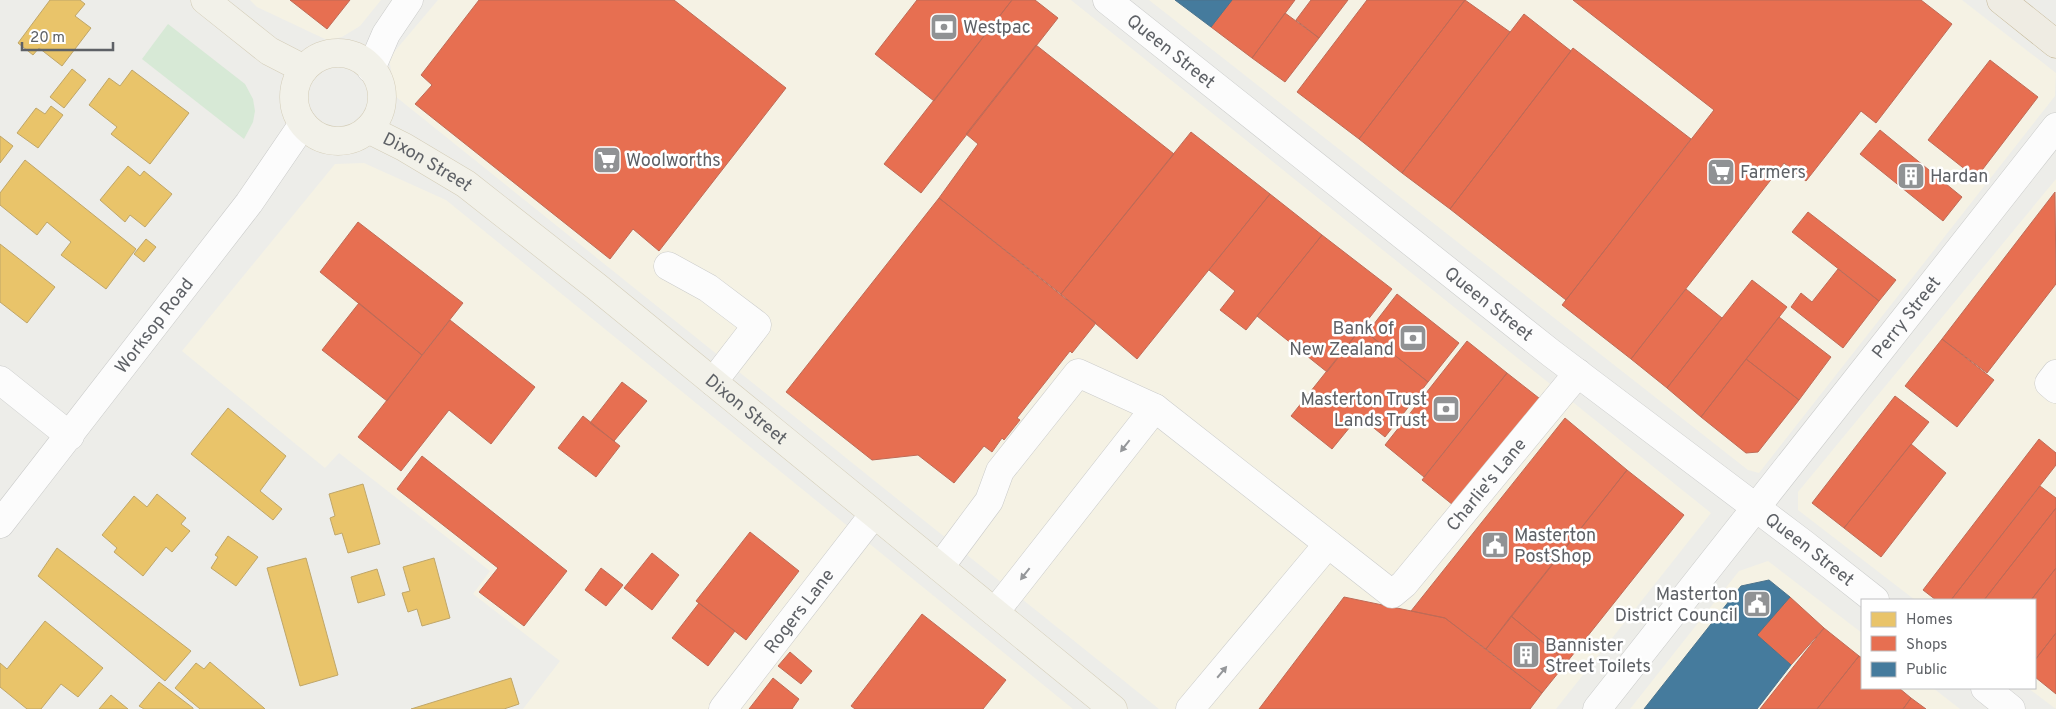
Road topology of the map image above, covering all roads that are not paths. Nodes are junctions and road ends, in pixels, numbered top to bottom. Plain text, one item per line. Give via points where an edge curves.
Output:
1 (205, 0) edge
2 (409, 0) edge
3 (1107, 0) edge
4 (2001, 0) edge
5 (2056, 44) edge
6 (304, 69) junction
7 (371, 69) junction
8 (303, 124) junction
9 (2056, 127) edge
10 (368, 129) junction
11 (668, 266) dead end
12 (1578, 373) junction
13 (2056, 374) edge
14 (0, 380) edge
15 (713, 382) junction
16 (2056, 389) edge
17 (1155, 408) junction
18 (70, 436) junction
19 (1756, 509) junction
20 (874, 514) junction
21 (0, 524) edge
22 (1328, 544) junction
23 (940, 567) junction
24 (1874, 599) edge
25 (995, 612) junction
26 (1985, 689) edge
27 (1204, 704) edge
28 (723, 709) edge
29 (1113, 709) edge
30 (1597, 709) edge
31 (2011, 709) edge

1 - 6 main road via 269,52
2 - 7 street via 386,34
3 - 12 street, Queen Street
4 - 5 highway
6 - 7 main road via 316,59 330,54 345,54 359,59
6 - 8 main road via 294,96 296,111
7 - 10 main road via 379,83 382,99 378,116
8 - 10 main road via 320,137 342,141 356,138
8 - 18 street, Worksop Road via 248,203
9 - 19 street, Perry Street
10 - 15 main road, Dixon Street via 466,184
11 - 15 street via 708,288 757,325
12 - 19 street, Queen Street
12 - 22 street, Charlie's Lane via 1404,584 1392,594
13 - 16 street via 2049,383
14 - 18 street
15 - 20 main road, Dixon Street
17 - 22 street
17 - 23 street via 1078,373 1000,471 989,501
17 -> 25 street
18 - 21 street, Worksop Road
19 - 24 street, Queen Street
19 - 30 street, Perry Street
20 - 23 main road, Dixon Street
20 - 28 street, Rogers Lane
27 -> 22 street
23 - 25 main road, Dixon Street
25 - 29 main road, Dixon Street
26 - 31 street

